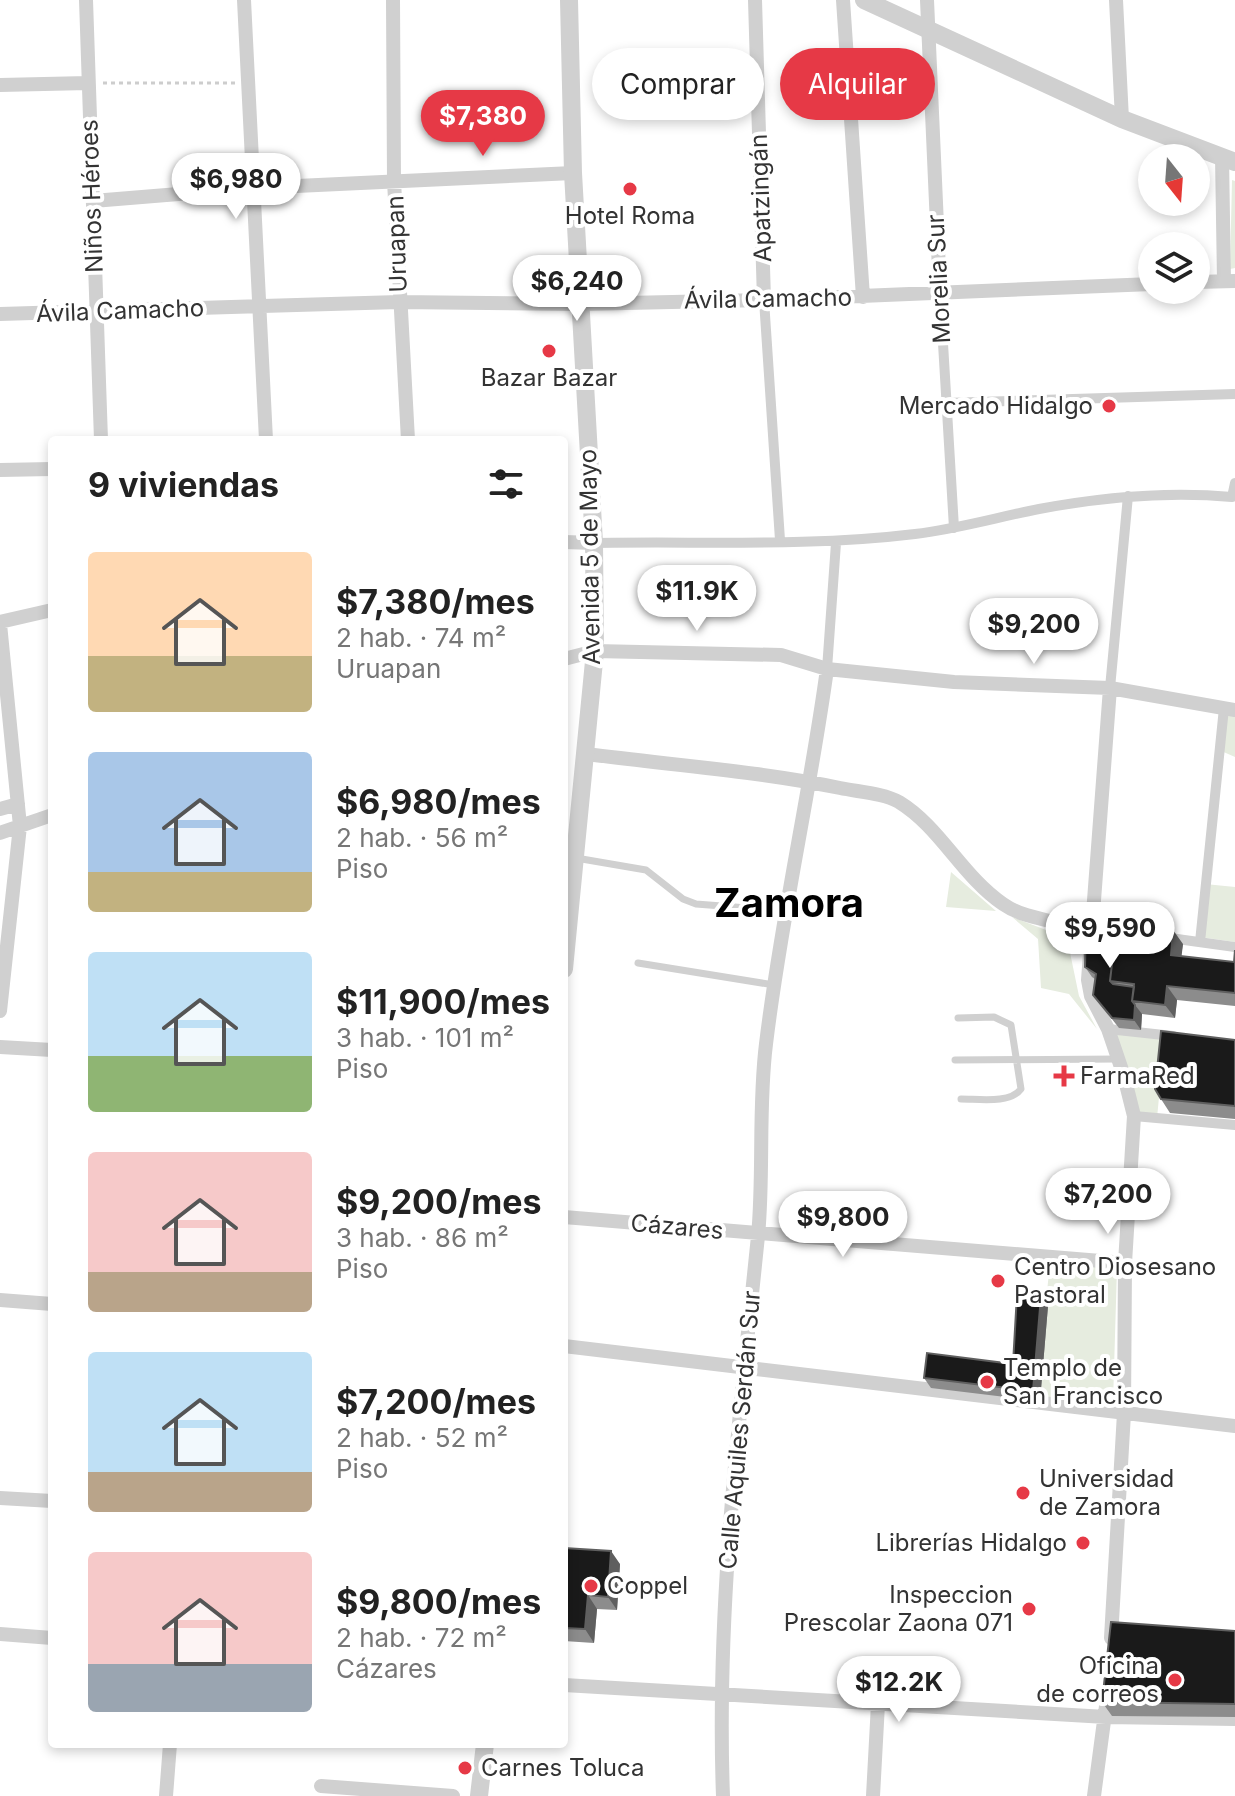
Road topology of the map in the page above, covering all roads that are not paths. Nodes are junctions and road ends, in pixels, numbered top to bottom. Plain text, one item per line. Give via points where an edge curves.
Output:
1 (86, 0) edge
2 (244, 0) edge
3 (393, 0) edge
4 (569, 0) edge
5 (755, 0) edge
6 (843, 0) edge
7 (864, 0) edge
8 (927, 0) edge
9 (1116, 0) edge
10 (928, 29) junction
11 (88, 83) junction
12 (0, 85) edge
13 (1122, 119) junction
14 (1228, 159) edge
15 (573, 173) junction
16 (394, 181) junction
17 (252, 188) junction
18 (93, 201) junction
19 (1229, 281) edge
20 (1138, 285) edge
21 (940, 293) junction
22 (863, 297) junction
23 (764, 300) junction
24 (399, 302) junction
25 (580, 304) junction
26 (260, 307) junction
27 (96, 313) junction
28 (0, 314) edge
29 (1235, 394) edge
30 (945, 403) junction
31 (101, 436) edge
32 (266, 436) edge
33 (408, 436) edge
34 (48, 469) edge
35 (0, 470) edge
36 (1235, 483) edge
37 (1128, 496) junction
38 (954, 528) junction
39 (780, 540) junction
40 (568, 542) edge
41 (594, 543) junction
42 (836, 543) junction
43 (48, 611) edge
44 (0, 623) edge
45 (595, 651) junction
46 (568, 658) edge
47 (827, 669) junction
48 (1110, 688) junction
49 (1229, 709) edge
50 (587, 754) junction
51 (812, 782) junction
52 (18, 804) junction
53 (0, 809) edge
54 (48, 816) edge
55 (20, 826) junction
56 (0, 833) edge
57 (576, 858) junction
58 (787, 912) junction
59 (568, 932) edge
60 (1095, 932) junction
61 (1158, 937) edge
62 (1200, 942) junction
63 (1235, 947) edge
64 (638, 963) dead end
65 (774, 985) junction
66 (0, 1011) edge
67 (958, 1018) dead end
68 (1108, 1029) junction
69 (1179, 1037) edge
70 (0, 1047) edge
71 (48, 1050) edge
72 (1018, 1059) junction
73 (1118, 1059) junction
74 (955, 1060) dead end
75 (961, 1099) dead end
76 (1134, 1116) junction
77 (1235, 1125) edge
78 (568, 1217) edge
79 (758, 1234) junction
80 (1125, 1263) junction
81 (0, 1300) edge
82 (48, 1304) edge
83 (568, 1346) edge
84 (742, 1366) junction
85 (1124, 1413) junction
86 (1235, 1426) edge
87 (0, 1498) edge
88 (48, 1501) edge
89 (0, 1634) edge
90 (48, 1638) edge
91 (568, 1685) edge
92 (719, 1696) junction
93 (878, 1704) junction
94 (1106, 1717) junction
95 (1235, 1719) edge
96 (170, 1748) edge
97 (485, 1748) edge
98 (321, 1786) dead end
99 (166, 1796) edge
100 (453, 1796) edge
101 (479, 1796) edge
102 (723, 1796) edge
103 (873, 1796) edge
104 (1094, 1796) edge

1 - 11 street, Niños Héroes
2 - 17 street
3 - 16 street, Uruapan
4 - 15 street, Avenida 5 de Mayo
5 - 23 street, Apatzingán
6 - 22 street
7 - 10 street
8 - 10 street, Morelia Sur
9 - 13 street
10 - 13 street
10 - 21 street, Morelia Sur
11 - 12 street
11 - 18 street, Niños Héroes
13 - 14 street
14 - 19 street
15 - 16 street
15 - 25 street, Avenida 5 de Mayo
16 - 17 street
16 - 24 street, Uruapan
17 - 18 street
17 - 26 street
18 - 27 street, Niños Héroes
20 - 21 street, Ávila Camacho
21 - 22 street, Ávila Camacho
21 - 30 street, Morelia Sur
22 - 23 street, Ávila Camacho
23 - 25 street, Ávila Camacho
23 - 39 street, Apatzingán
24 - 25 street, Ávila Camacho
24 - 26 street, Ávila Camacho
24 - 33 street, Uruapan
25 - 41 street, Avenida 5 de Mayo
26 - 27 street, Ávila Camacho
26 - 32 street
27 - 28 street, Ávila Camacho
27 - 31 street, Niños Héroes
29 - 30 street
30 - 38 street, Morelia Sur
34 - 35 street
36 - 37 street via 1232,497
37 - 38 street
37 - 48 street
38 - 42 street
39 - 41 street
39 - 42 street
40 - 41 street
41 - 45 street, Avenida 5 de Mayo
42 - 47 street, Calle Aquiles Serdán Sur
43 - 44 street
44 - 52 street
45 - 46 street
45 - 47 street via 781,655
45 - 50 street, Avenida 5 de Mayo
47 - 48 street via 954,682
47 - 51 street, Calle Aquiles Serdán Sur
48 - 49 street
48 - 60 street
49 - 62 street
50 - 51 street
50 - 57 street, Avenida 5 de Mayo
51 - 58 street, Calle Aquiles Serdán Sur
51 - 60 street via 897,801 918,817 971,879 1021,916
52 - 53 street
52 - 55 street
54 - 55 street
55 - 56 street
55 - 66 street
57 - 58 lane via 646,870 696,904
57 - 59 street, Avenida 5 de Mayo
58 - 65 street, Calle Aquiles Serdán Sur
60 - 68 street via 1091,996
61 - 62 street
62 - 63 street
64 - 65 lane
65 - 79 street, Calle Aquiles Serdán Sur via 765,1048
67 - 72 lane via 1005,1019
68 - 69 street
68 - 73 street
70 - 71 street
72 - 73 lane
72 - 74 lane
72 - 75 lane via 1021,1089 1016,1096
73 - 76 street
76 - 77 street
76 - 80 street
78 - 79 street, Cázares
79 - 80 street, Cázares
79 - 84 street, Calle Aquiles Serdán Sur
80 - 85 street
81 - 82 street
83 - 84 street
84 - 85 street
84 - 92 street, Calle Aquiles Serdán Sur
85 - 86 street
85 - 94 street
87 - 88 street
89 - 90 street
91 - 92 street
92 - 93 street
92 - 102 street, Calle Aquiles Serdán Sur
93 - 94 street
93 - 103 street
94 - 95 street
94 - 104 street
96 - 99 street
97 - 101 street
98 - 100 street

